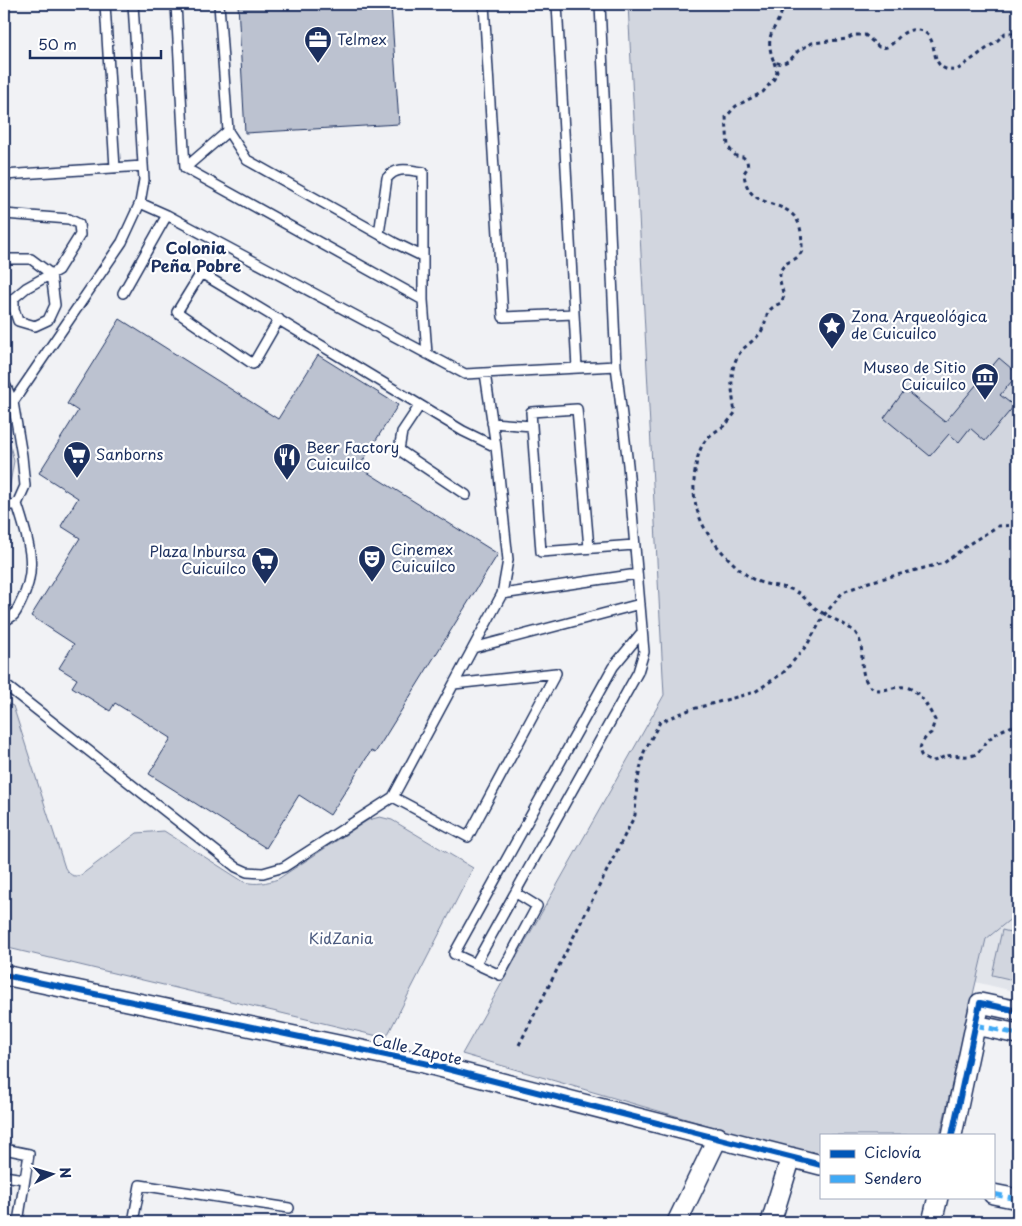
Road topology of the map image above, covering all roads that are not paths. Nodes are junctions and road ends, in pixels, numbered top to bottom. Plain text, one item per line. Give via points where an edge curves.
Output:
1 (105, 4) edge
2 (133, 4) edge
3 (176, 4) edge
4 (219, 4) edge
5 (484, 4) edge
6 (557, 4) edge
7 (600, 4) edge
8 (228, 131) junction
9 (143, 166) junction
10 (115, 168) junction
11 (185, 168) junction
12 (4, 175) edge
13 (140, 202) junction
14 (4, 214) edge
15 (167, 214) junction
16 (379, 234) junction
17 (422, 256) junction
18 (4, 259) edge
19 (51, 274) junction
20 (123, 293) dead end
21 (423, 300) junction
22 (574, 314) junction
23 (279, 319) junction
24 (427, 354) junction
25 (616, 366) junction
26 (577, 368) junction
27 (485, 373) junction
28 (4, 382) edge
29 (13, 402) junction
30 (420, 405) junction
31 (492, 423) junction
32 (532, 426) junction
33 (496, 447) junction
34 (466, 495) dead end
35 (17, 504) junction
36 (4, 506) edge
37 (634, 545) junction
38 (588, 548) junction
39 (637, 574) junction
40 (502, 594) junction
41 (640, 604) junction
42 (4, 621) edge
43 (642, 632) junction
44 (473, 648) junction
45 (4, 684) edge
46 (454, 684) junction
47 (393, 797) junction
48 (516, 893) junction
49 (476, 963) junction
50 (4, 975) edge
51 (1018, 1011) edge
52 (975, 1025) junction
53 (1018, 1034) edge
54 (952, 1134) edge
55 (718, 1137) junction
56 (4, 1149) edge
57 (791, 1157) junction
58 (820, 1165) edge
59 (4, 1176) edge
60 (24, 1179) junction
61 (994, 1194) edge
62 (938, 1198) edge
63 (1018, 1200) edge
64 (289, 1208) dead end
65 (18, 1222) edge
66 (133, 1222) edge
67 (677, 1222) edge
68 (771, 1222) edge
69 (932, 1222) edge

1 - 10 lane
2 - 9 lane
3 - 11 lane
4 - 8 lane
5 - 22 lane via 503,317
6 - 22 lane
7 - 25 lane
8 - 11 lane
8 - 16 lane via 247,160
9 - 10 lane
9 - 13 lane
10 - 12 lane
11 - 21 lane
13 - 15 lane
13 - 29 lane via 122,242
14 - 19 lane via 69,219 79,224 80,235 58,270
15 - 20 lane
15 - 24 lane
16 - 17 lane
16 - 17 lane via 387,178 398,169 423,172
17 - 21 lane
18 - 19 lane via 31,259
19 - 19 lane via 55,305 48,320 35,326 18,321 14,298
21 - 24 lane
22 - 26 lane
23 - 23 lane via 253,364 177,312 201,273
23 - 30 lane
24 - 27 lane via 465,374
25 - 26 lane
25 - 37 lane
26 - 27 lane
27 - 31 lane
28 - 29 lane
29 - 35 lane via 25,486
30 - 33 lane
30 - 34 lane via 402,432 400,450
31 - 32 lane
31 - 33 lane
32 - 38 lane via 541,552
32 - 38 lane via 531,412 577,408
33 - 40 lane via 508,560
35 - 36 lane
35 - 42 lane via 32,564 28,589 14,616
37 - 38 lane
37 - 39 lane
39 - 40 lane
39 - 41 lane
40 - 44 lane
41 - 43 lane
41 - 44 lane
43 - 48 lane via 644,652 638,672
43 - 49 lane via 613,667 454,954
44 - 46 lane
45 - 47 lane via 236,867 247,872 263,873 284,867
46 - 47 lane
46 - 47 lane via 556,673 468,837
48 - 49 lane
48 - 49 lane via 537,906 500,976
50 - 55 street, Calle Zapote via 424,1063
51 - 52 street via 980,1003
52 - 53 street
52 - 54 street
55 - 57 street, Calle Zapote
55 - 67 street
56 - 60 lane via 29,1154
57 - 58 street, Calle Zapote
57 - 68 street
59 - 60 lane
60 - 65 lane
61 - 63 street
62 - 69 street
64 - 66 lane via 140,1185

